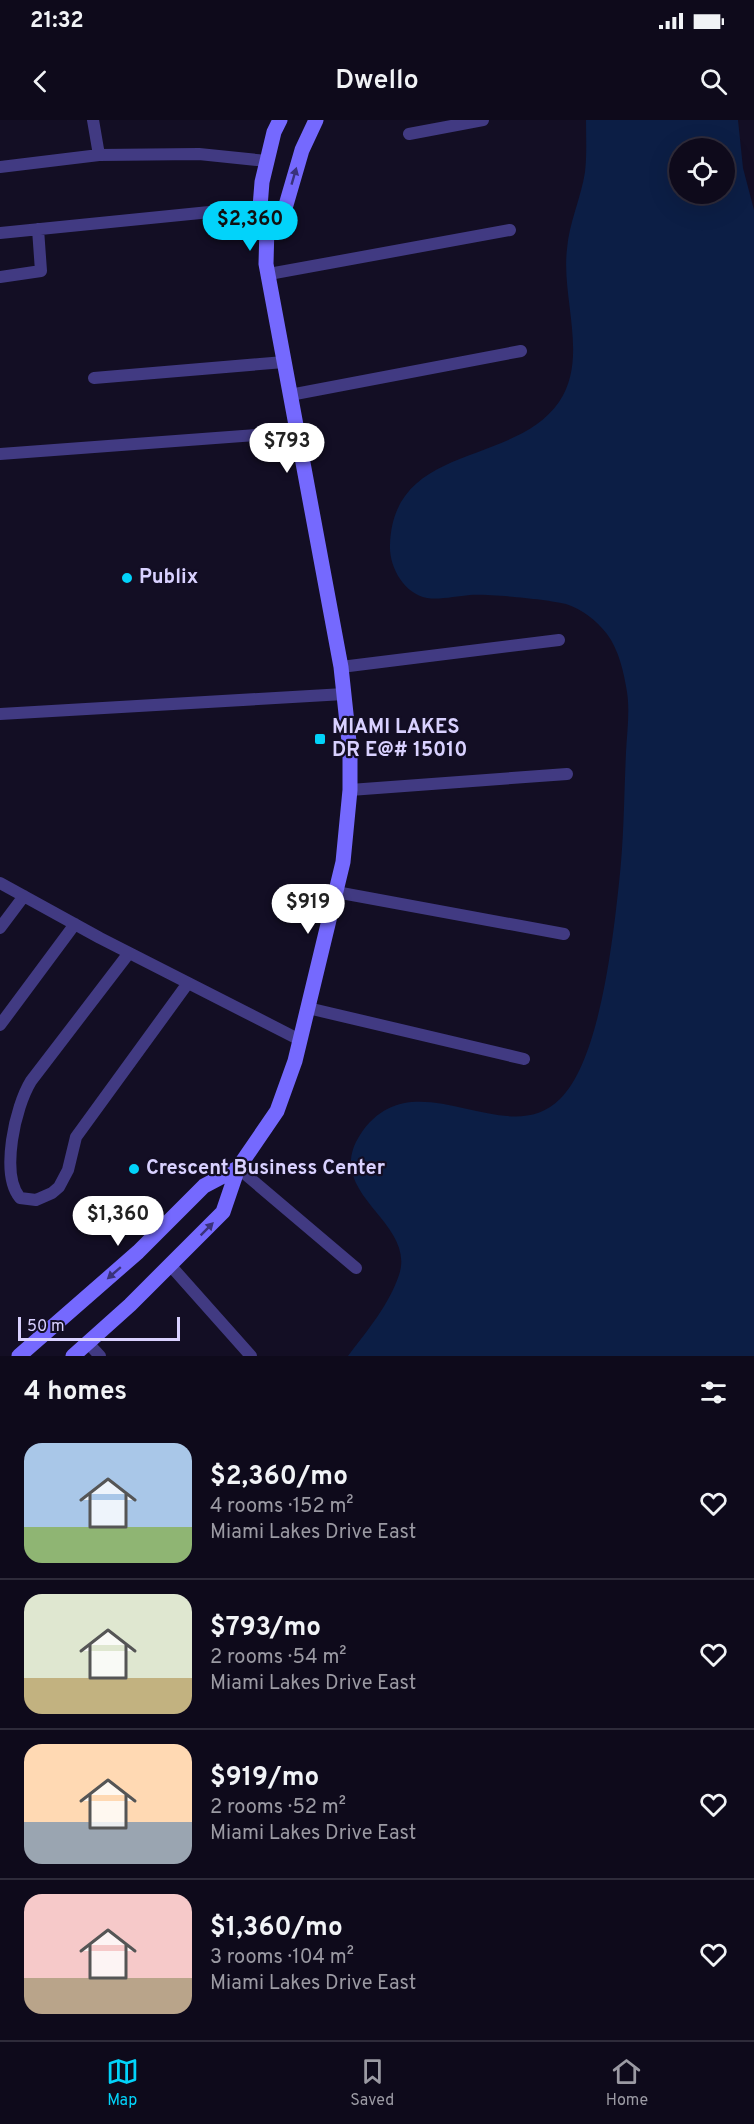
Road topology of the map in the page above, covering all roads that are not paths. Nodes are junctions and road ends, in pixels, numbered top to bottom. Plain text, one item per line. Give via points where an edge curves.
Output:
1 (93, 120) edge
2 (280, 120) edge
3 (316, 120) edge
4 (483, 120) edge
5 (409, 134) dead end
6 (99, 155) junction
7 (267, 161) junction
8 (0, 167) edge
9 (260, 207) junction
10 (267, 226) junction
11 (38, 229) junction
12 (510, 230) dead end
13 (0, 233) edge
14 (269, 274) junction
15 (0, 277) edge
16 (521, 351) dead end
17 (284, 362) junction
18 (94, 378) dead end
19 (290, 395) junction
20 (296, 432) junction
21 (0, 454) edge
22 (559, 640) dead end
23 (340, 667) junction
24 (344, 694) junction
25 (0, 714) edge
26 (567, 774) dead end
27 (350, 790) junction
28 (0, 883) edge
29 (336, 892) junction
30 (24, 896) junction
31 (75, 924) junction
32 (0, 928) edge
33 (564, 934) dead end
34 (129, 953) junction
35 (188, 983) junction
36 (308, 1008) junction
37 (0, 1025) edge
38 (300, 1040) junction
39 (524, 1059) dead end
40 (237, 1168) junction
41 (170, 1265) junction
42 (356, 1268) dead end
43 (88, 1342) junction
44 (19, 1356) edge
45 (73, 1356) edge
46 (100, 1356) edge
47 (251, 1356) edge

1 - 6 lane
2 - 7 main road
10 -> 3 main road via 286,205 302,150
4 - 5 lane
6 - 7 lane via 200,154
6 - 8 lane
7 - 9 main road
9 - 10 main road
9 - 11 lane
10 - 14 main road
11 - 13 lane
11 - 15 lane via 41,271
12 - 14 lane
14 - 17 main road
16 - 19 lane
17 - 18 lane
17 - 19 main road
19 - 20 main road
20 - 21 lane
20 - 23 main road
22 - 23 lane
23 - 24 main road
24 - 25 lane
24 - 27 main road
26 - 27 lane
27 - 29 main road via 344,862
28 - 30 lane
29 - 33 lane
29 - 36 main road
30 - 31 lane
30 - 32 lane
31 - 34 lane
31 - 37 lane
34 - 35 lane
34 - 35 lane via 31,1081 20,1101 12,1121 9,1151 12,1186 20,1198 36,1200 59,1187 68,1170 76,1137
35 - 38 lane
36 - 38 main road
36 - 39 lane
38 - 40 main road via 277,1111
41 -> 40 main road via 223,1212
40 - 42 lane
40 -> 44 main road via 204,1186 138,1252
41 - 43 main road
41 - 47 lane
43 - 45 main road
43 - 46 lane

